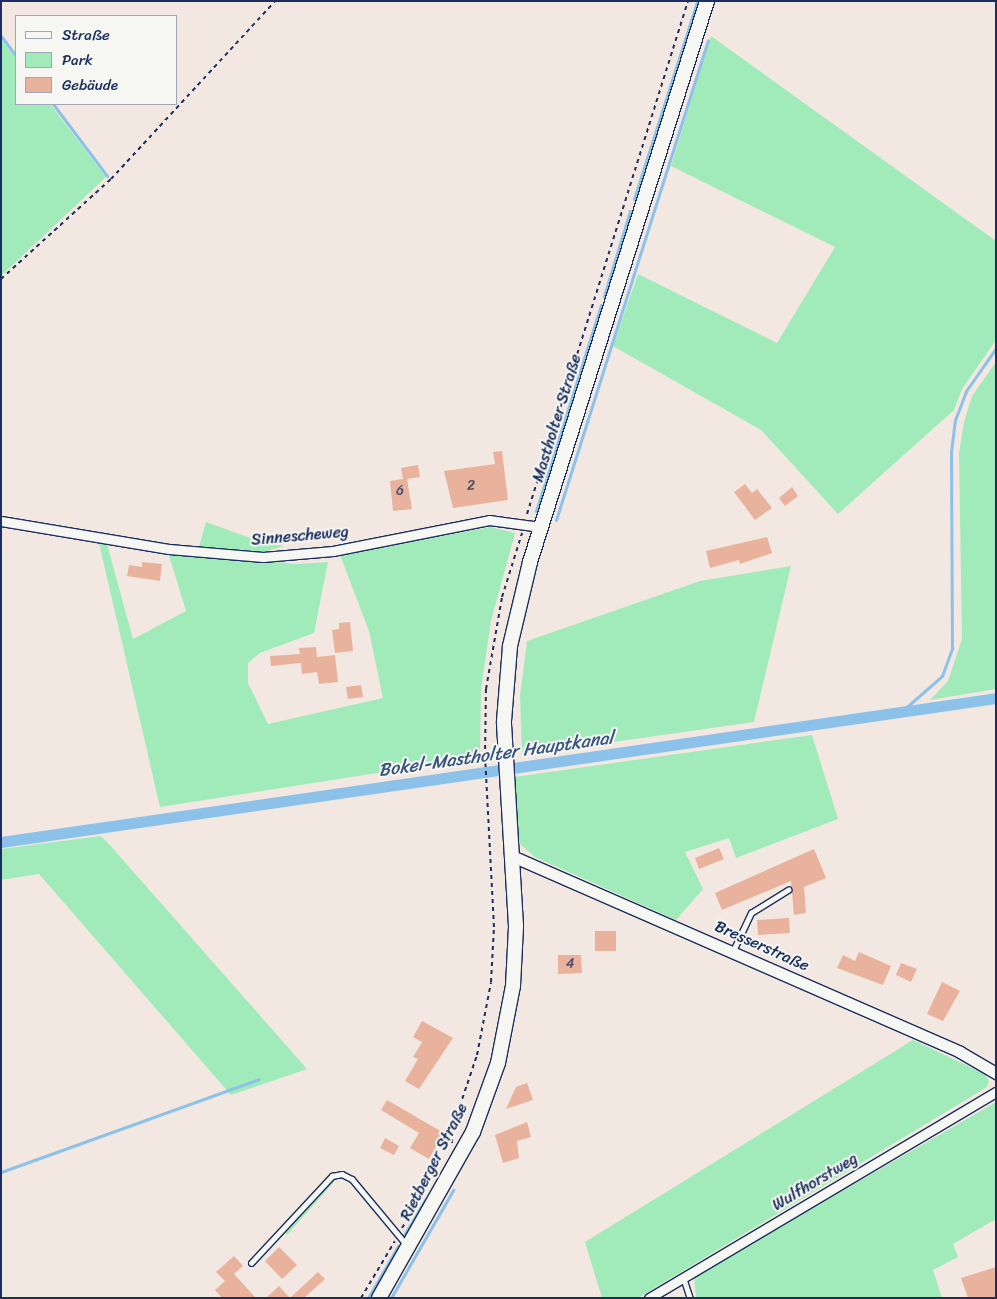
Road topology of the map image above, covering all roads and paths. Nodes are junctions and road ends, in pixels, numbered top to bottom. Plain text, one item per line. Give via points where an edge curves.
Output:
1 (276, 1) edge
2 (688, 1) edge
3 (708, 1) edge
4 (1, 279) edge
5 (1, 521) edge
6 (525, 524) junction
7 (541, 527) junction
8 (512, 856) junction
9 (788, 890) dead end
10 (732, 951) junction
11 (996, 1072) edge
12 (996, 1092) edge
13 (452, 1148) dead end
14 (429, 1186) dead end
15 (397, 1237) junction
16 (409, 1247) junction
17 (251, 1263) dead end
18 (684, 1279) junction
19 (361, 1298) edge
20 (379, 1298) edge
21 (649, 1298) edge
22 (690, 1298) edge

1 - 4 path via 111,179
2 - 6 path
3 - 7 main road, Mastholter Straße
5 - 6 street, Sinnescheweg via 169,549 263,557 333,551 489,520
6 - 7 street, Sinnescheweg
6 - 13 path via 502,597 488,665 485,758 494,927 491,982 477,1056 452,1129
7 - 8 main road, Mastholter Straße via 510,646 505,751
8 - 10 street, Bresserstraße
8 - 16 main road, Rietberger Straße via 516,926 513,986 498,1063 473,1132
9 - 10 lane via 751,913
10 - 11 street, Bresserstraße via 960,1052
12 - 18 street, Wulfhorstweg
14 - 15 path
15 - 16 lane
15 - 17 lane via 352,1179 332,1176
15 - 19 path
16 - 20 main road, Rietberger Straße
18 - 21 street, Wulfhorstweg
18 - 22 lane

